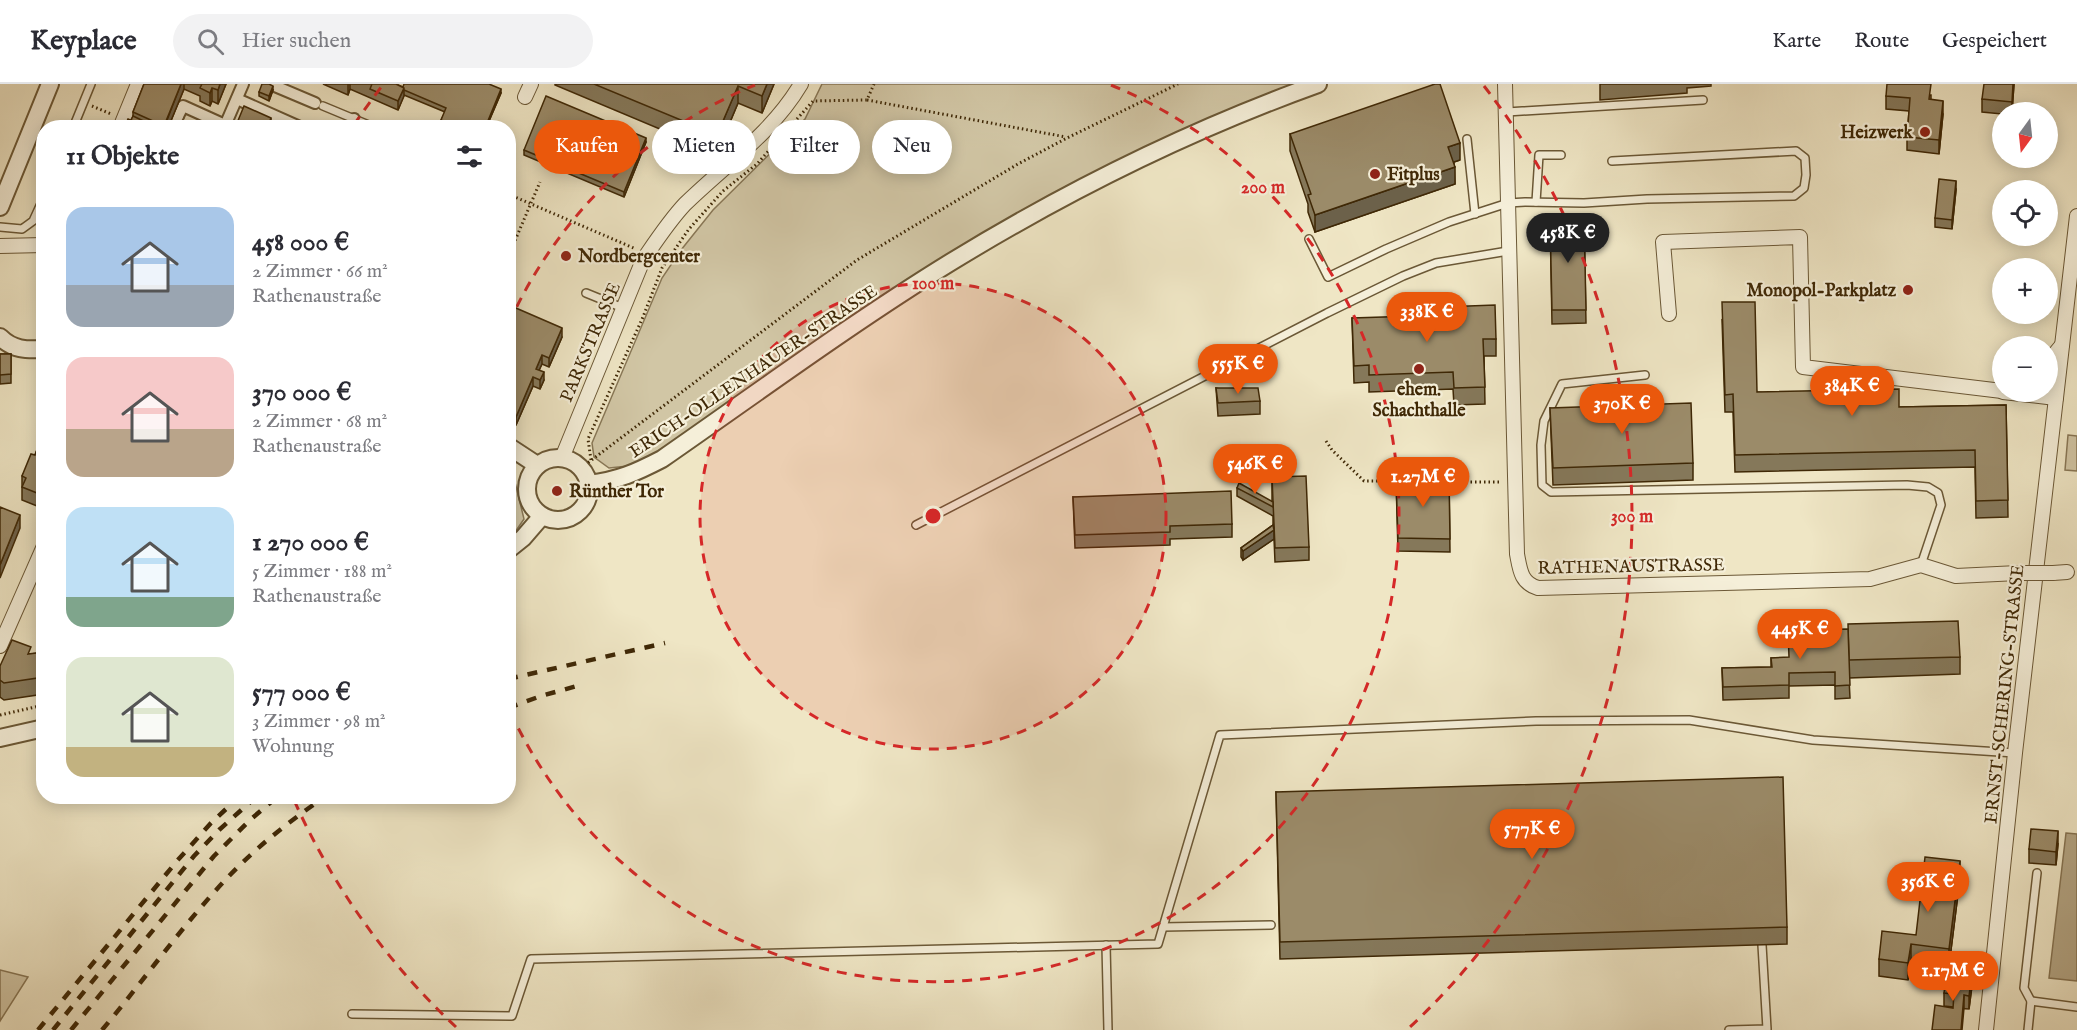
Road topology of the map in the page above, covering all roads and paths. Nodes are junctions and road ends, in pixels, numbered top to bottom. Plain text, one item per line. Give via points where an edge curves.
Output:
1 (50, 84) edge
2 (92, 84) edge
3 (138, 84) edge
4 (243, 84) edge
5 (270, 84) edge
6 (531, 84) edge
7 (801, 84) edge
8 (874, 84) edge
9 (1178, 84) edge
10 (1318, 84) edge
11 (1505, 84) edge
12 (525, 98) dead end
13 (237, 99) junction
14 (867, 100) junction
15 (1703, 100) dead end
16 (84, 103) junction
17 (319, 104) joint
18 (1507, 112) junction
19 (77, 120) edge
20 (115, 120) edge
21 (124, 120) edge
22 (175, 120) edge
23 (212, 120) edge
24 (228, 120) edge
25 (284, 120) edge
26 (348, 120) edge
27 (1067, 138) junction
28 (1467, 139) dead end
29 (1560, 155) dead end
30 (1612, 161) dead end
31 (540, 182) dead end
32 (516, 197) edge
33 (1536, 202) junction
34 (1508, 203) junction
35 (531, 204) junction
36 (0, 207) edge
37 (36, 214) edge
38 (1474, 214) junction
39 (2077, 216) edge
40 (0, 227) edge
41 (516, 239) edge
42 (1309, 239) dead end
43 (36, 245) edge
44 (0, 246) edge
45 (2075, 248) edge
46 (1508, 250) junction
47 (638, 255) dead end
48 (586, 293) dead end
49 (623, 308) junction
50 (1669, 314) dead end
51 (0, 339) edge
52 (2062, 345) junction
53 (36, 349) edge
54 (2058, 350) edge
55 (1644, 375) dead end
56 (2058, 380) edge
57 (1992, 391) edge
58 (2056, 402) edge
59 (1326, 441) dead end
60 (516, 451) edge
61 (562, 458) junction
62 (586, 464) junction
63 (537, 465) junction
64 (1399, 481) edge
65 (1445, 482) edge
66 (1515, 482) junction
67 (589, 484) junction
68 (542, 516) junction
69 (916, 525) dead end
70 (516, 544) edge
71 (36, 564) edge
72 (1921, 565) junction
73 (2066, 572) edge
74 (0, 646) edge
75 (36, 707) edge
76 (0, 715) edge
77 (36, 730) edge
78 (0, 738) edge
79 (2015, 753) junction
80 (2037, 873) dead end
81 (1271, 925) dead end
82 (1163, 927) junction
83 (1106, 945) junction
84 (1762, 945) edge
85 (2031, 1001) junction
86 (2077, 1007) edge
87 (352, 1014) dead end
88 (1108, 1030) edge
89 (1729, 1030) edge
90 (1986, 1030) edge
91 (2028, 1030) edge

1 - 36 street
2 - 16 lane
3 - 21 street
4 - 13 street
5 - 17 street
6 - 12 street
7 - 49 street, PARKSTRASSE via 774,121 684,206 658,238 643,261
8 - 14 path
9 - 27 path
10 - 67 street, ERICH-OLLENHAUER-STRASSE via 1132,161 1047,207 950,262 662,459 615,480
11 - 18 street, RATHENAUSTRASSE
13 - 24 street
13 - 25 street
14 - 27 path
14 - 62 path via 813,101 757,164 723,191 689,229 662,268 588,439
15 - 18 lane
16 - 19 lane
16 - 20 path
17 - 26 lane
18 - 34 street, RATHENAUSTRASSE
22 - 23 street via 183,106
27 - 62 path via 857,260
28 - 38 lane
29 - 33 lane via 1539,155
30 - 33 lane via 1796,151 1805,158 1806,175 1804,188 1794,196
31 - 35 path
32 - 35 path
33 - 34 lane
34 - 38 lane
34 - 46 street, RATHENAUSTRASSE
35 - 41 path
35 - 47 path via 635,248
37 - 40 lane via 22,229
38 - 42 lane via 1386,249 1328,278
39 - 45 street, ERNST-SCHERING-STRASSE
43 - 44 street
45 - 52 street, ERNST-SCHERING-STRASSE
46 - 66 street, RATHENAUSTRASSE
46 - 69 lane via 1436,263 1403,276
48 - 49 lane
49 - 61 street, PARKSTRASSE
50 - 57 street via 1663,242 1800,237 1803,367
51 - 53 street via 9,346
52 - 54 street
52 - 56 street, ERNST-SCHERING-STRASSE
55 - 72 lane via 1562,384 1544,421 1542,485 1551,492 1928,487 1938,493 1941,505
58 - 79 street, ERNST-SCHERING-STRASSE
59 - 64 path via 1364,481
60 - 63 street
61 - 62 street
61 - 63 street
62 - 67 street
63 - 68 street via 529,475 527,498
65 - 66 path
66 - 72 street, RATHENAUSTRASSE via 1521,573 1527,584 1538,588 1870,579
67 - 68 street via 584,507 575,515 553,520
68 - 70 street
71 - 74 street
72 - 73 street, bridge via 1956,576
75 - 76 path
77 - 78 street
79 - 82 lane via 1813,740 1689,720 1536,721 1220,735
79 - 90 street, ERNST-SCHERING-STRASSE
80 - 85 lane via 2024,988
81 - 82 lane
82 - 83 lane via 1158,944
83 - 87 lane via 531,959 512,1016
83 - 88 lane
84 - 89 lane via 1767,1029
85 - 86 lane
85 - 91 lane

